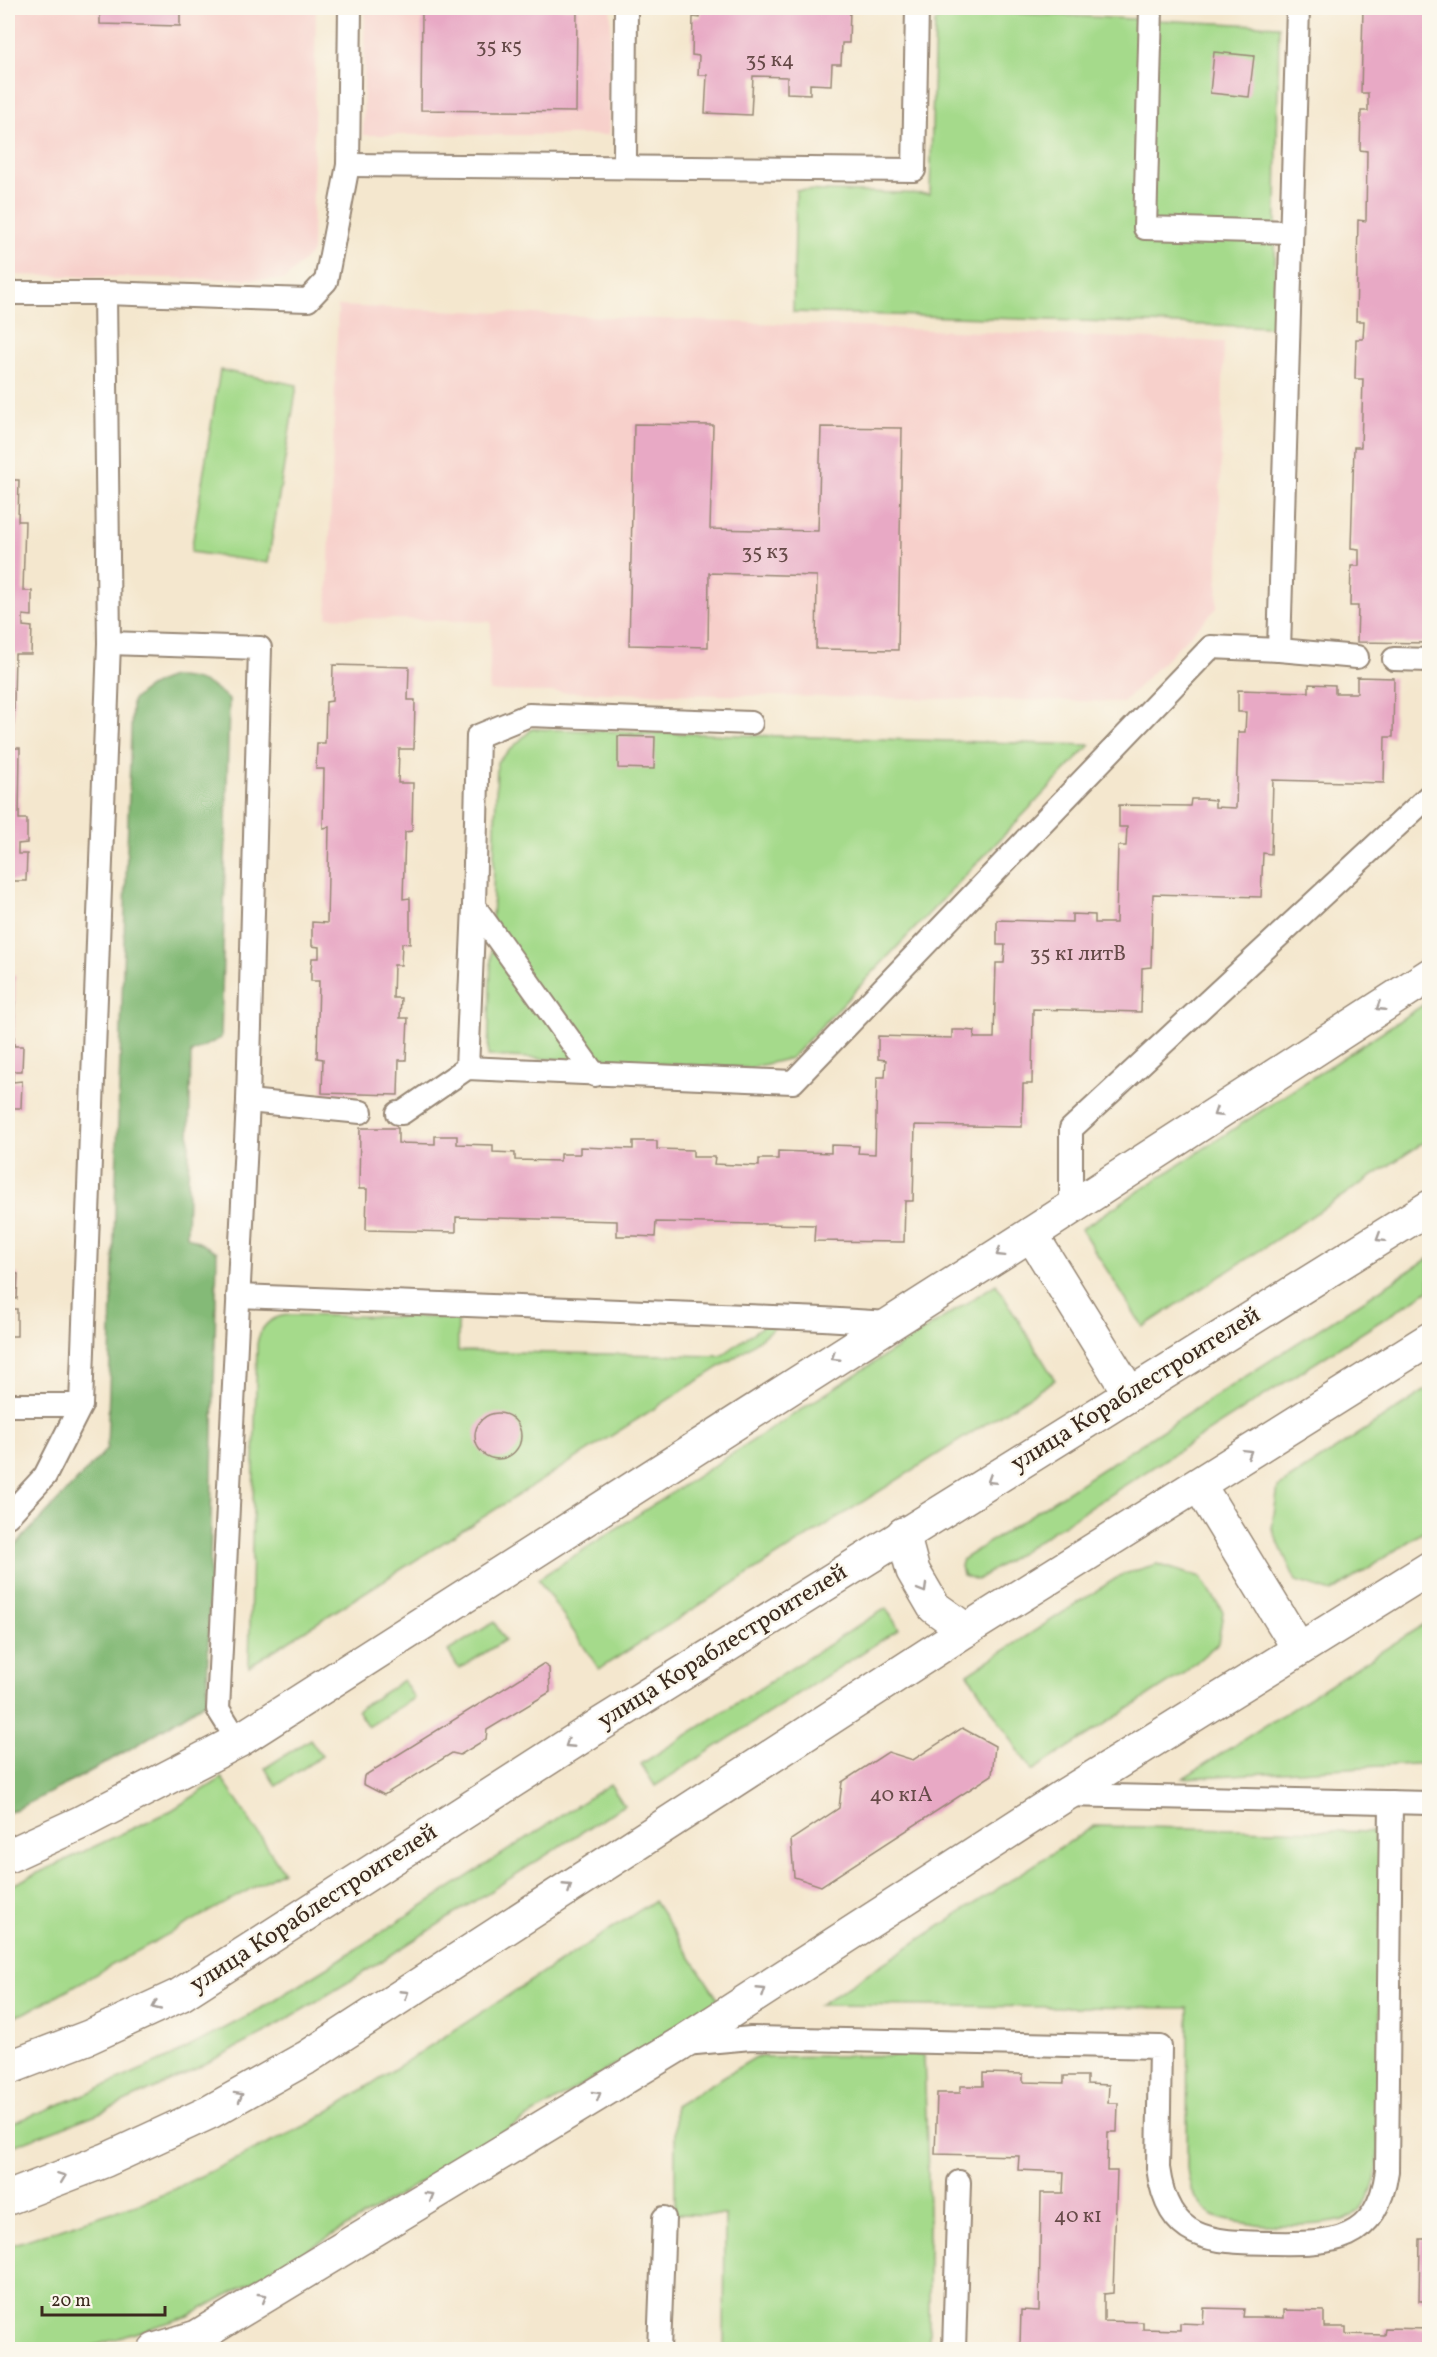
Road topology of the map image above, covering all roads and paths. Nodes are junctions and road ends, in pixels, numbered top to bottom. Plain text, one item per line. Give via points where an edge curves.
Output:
1 (350, 8) edge
2 (626, 8) edge
3 (917, 8) edge
4 (1151, 8) edge
5 (1298, 8) edge
6 (625, 156) dead end
7 (348, 165) junction
8 (1291, 232) junction
9 (8, 293) edge
10 (105, 293) junction
11 (108, 643) junction
12 (1279, 650) junction
13 (1357, 657) dead end
14 (1394, 659) dead end
15 (1430, 660) edge
16 (751, 723) dead end
17 (1430, 795) edge
18 (474, 906) junction
19 (1430, 975) edge
20 (467, 1068) junction
21 (595, 1075) junction
22 (248, 1101) junction
23 (361, 1112) dead end
24 (398, 1113) dead end
25 (1071, 1207) junction
26 (1430, 1207) edge
27 (1031, 1234) junction
28 (238, 1296) junction
29 (889, 1323) junction
30 (1430, 1339) edge
31 (1130, 1394) junction
32 (8, 1405) edge
33 (81, 1405) junction
34 (1199, 1485) junction
35 (8, 1516) edge
36 (903, 1534) junction
37 (1430, 1568) edge
38 (966, 1630) junction
39 (1299, 1649) junction
40 (238, 1741) junction
41 (1065, 1795) junction
42 (1391, 1802) junction
43 (1430, 1803) edge
44 (8, 1856) edge
45 (680, 2044) junction
46 (8, 2068) edge
47 (958, 2182) dead end
48 (8, 2198) edge
49 (664, 2218) dead end
50 (155, 2349) edge
51 (659, 2349) edge
52 (954, 2349) edge

1 - 7 lane
2 - 6 lane
3 - 7 lane via 914,170
4 - 8 lane via 1145,228
5 - 8 lane
7 - 10 lane via 326,280 308,300
8 - 12 lane
9 - 10 lane
10 - 11 lane
11 - 22 lane via 260,648
11 - 33 lane
12 - 13 lane
12 - 21 lane via 1211,647 793,1082
14 - 15 lane
16 - 18 lane via 530,715 478,736
17 - 25 lane via 1071,1129
18 - 20 lane
18 - 21 lane
19 -> 25 street
20 - 21 lane
20 - 24 lane
22 - 23 lane
22 - 28 lane
25 - 27 street
26 -> 31 street, улица Кораблестроителей
27 -> 29 street
27 - 31 street
28 - 29 lane
28 - 40 lane via 218,1709
29 -> 40 street
34 -> 30 street
31 -> 36 street, улица Кораблестроителей
32 - 33 lane
33 - 35 lane via 45,1476
34 - 38 street
34 - 39 street
36 -> 38 street via 912,1571 934,1607
36 -> 46 street, улица Кораблестроителей via 180,1995 89,2037
37 - 39 street
48 -> 38 street via 106,2160 210,2112 306,2058
39 - 41 street
40 - 44 street
41 - 42 lane
45 -> 41 street
42 - 43 lane
42 - 45 lane via 1387,2171 1384,2190 1365,2223 1332,2241 1231,2243 1212,2240 1179,2221 1168,2205 1158,2168 1160,2047 751,2038
50 -> 45 street via 197,2337
47 - 52 lane
49 - 51 lane

